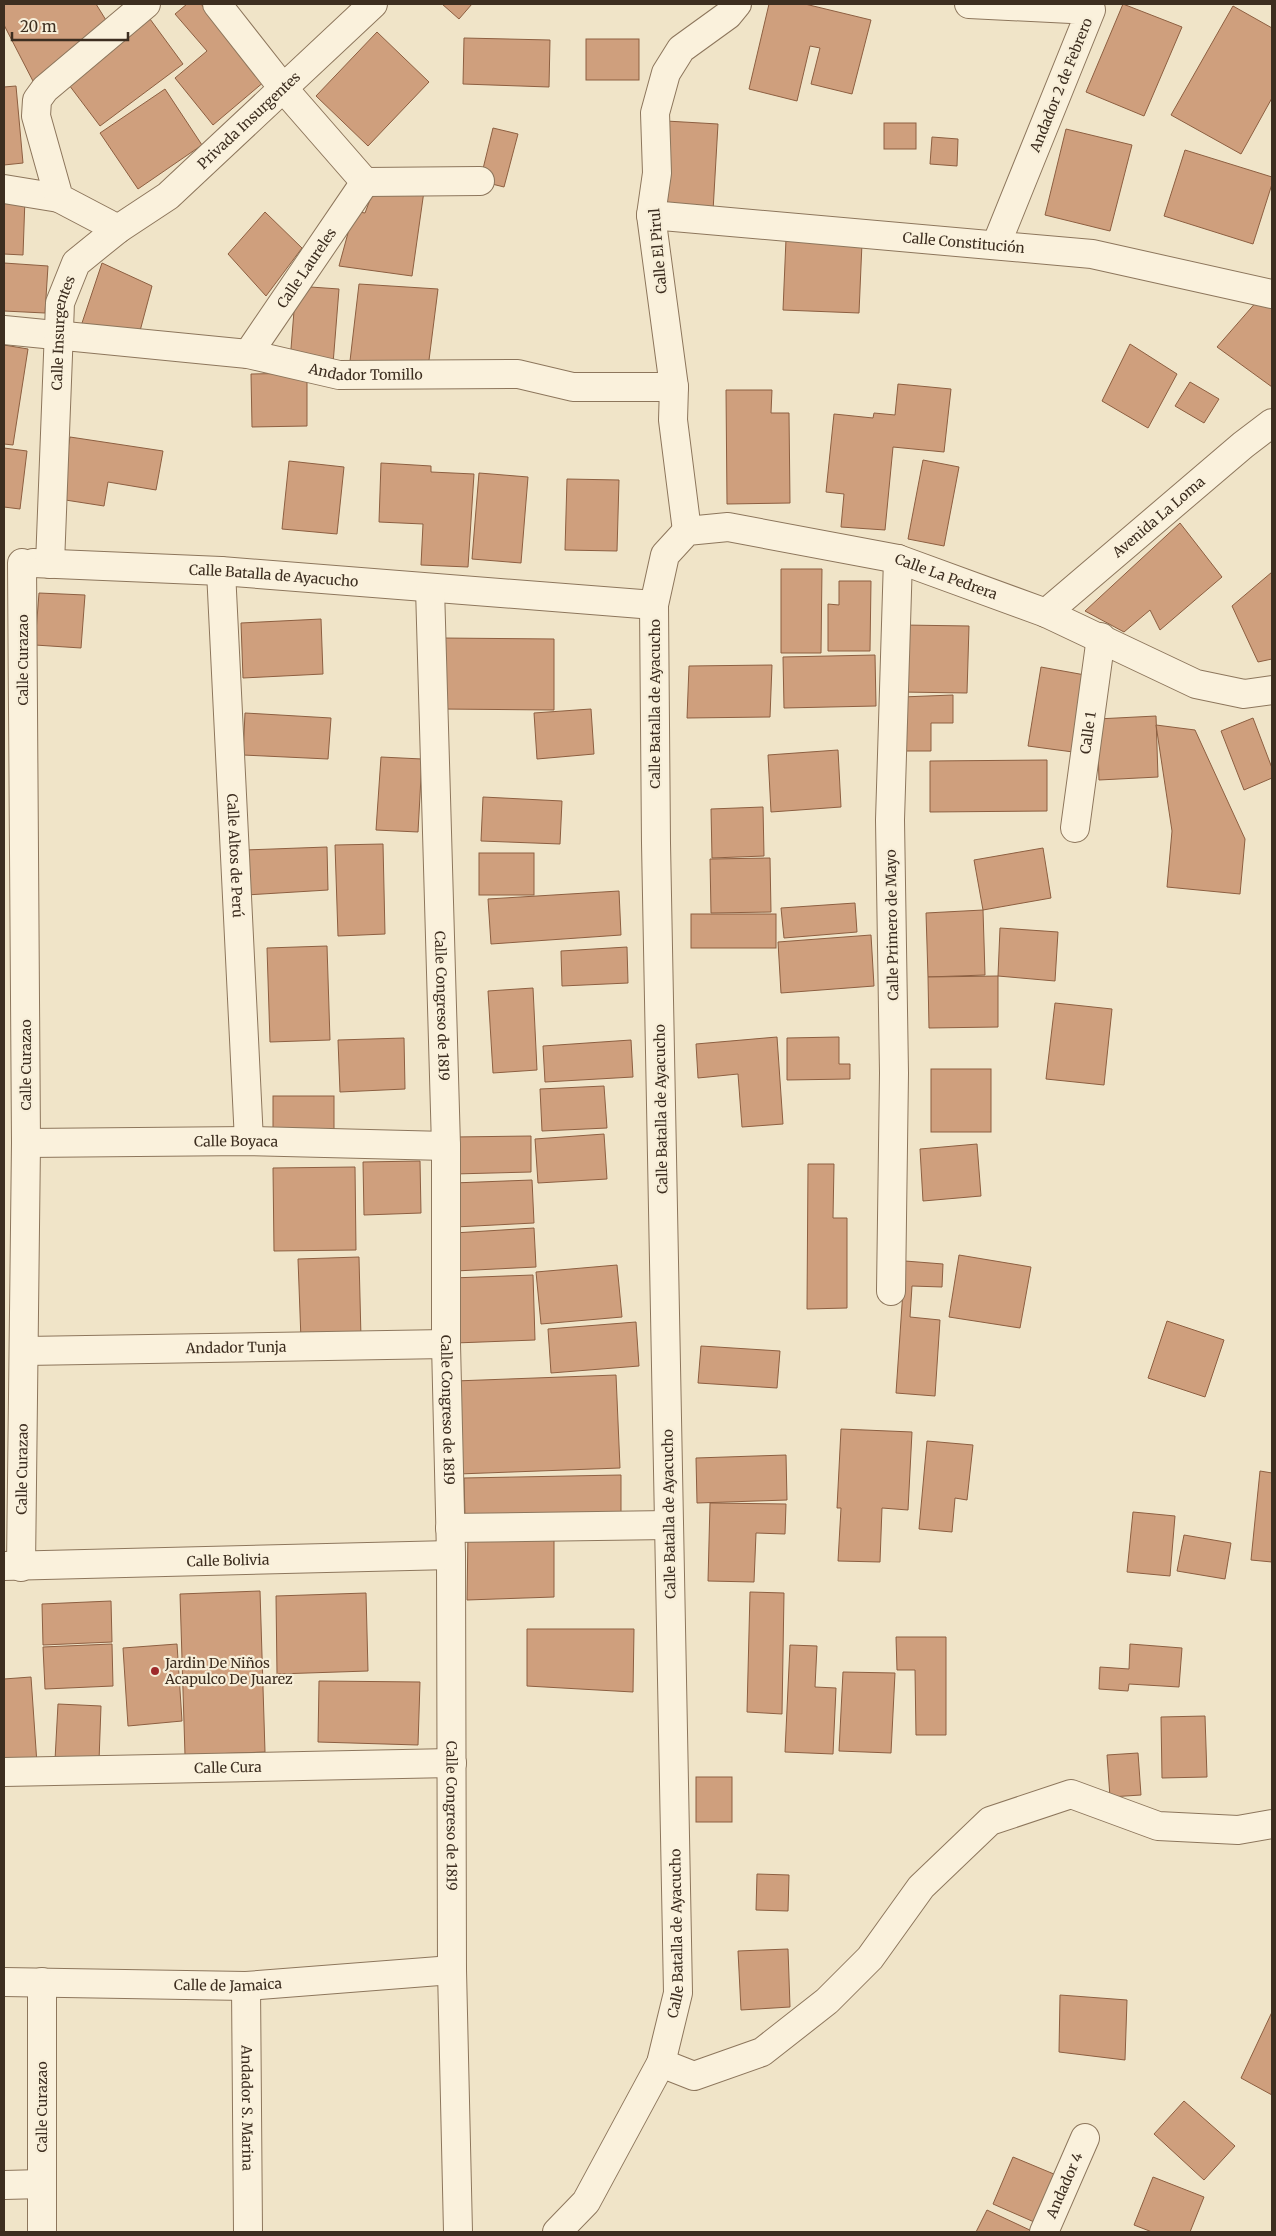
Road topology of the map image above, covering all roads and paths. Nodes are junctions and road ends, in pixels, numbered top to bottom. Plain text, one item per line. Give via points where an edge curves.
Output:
1 (146, 4) edge
2 (217, 4) edge
3 (372, 4) edge
4 (737, 4) edge
5 (969, 4) edge
6 (1094, 7) edge
7 (283, 88) junction
8 (480, 181) dead end
9 (365, 182) junction
10 (4, 189) edge
11 (59, 198) junction
12 (651, 215) junction
13 (118, 229) junction
14 (996, 245) junction
15 (1272, 294) edge
16 (4, 330) edge
17 (59, 334) junction
18 (248, 354) junction
19 (674, 387) junction
20 (1272, 423) edge
21 (686, 531) junction
22 (898, 559) junction
23 (13, 562) edge
24 (50, 564) junction
25 (222, 571) junction
26 (430, 588) junction
27 (654, 605) junction
28 (1046, 613) junction
29 (1101, 637) junction
30 (1272, 690) edge
31 (1075, 828) dead end
32 (248, 1140) junction
33 (26, 1143) junction
34 (446, 1146) junction
35 (891, 1291) dead end
36 (446, 1344) junction
37 (25, 1351) junction
38 (669, 1525) junction
39 (450, 1528) junction
40 (451, 1554) junction
41 (13, 1567) edge
42 (452, 1763) junction
43 (4, 1772) edge
44 (1272, 1824) edge
45 (452, 1970) junction
46 (4, 1982) edge
47 (42, 1982) junction
48 (246, 1986) junction
49 (661, 2063) junction
50 (1085, 2138) dead end
51 (42, 2184) junction
52 (4, 2185) edge
53 (42, 2232) edge
54 (248, 2232) edge
55 (458, 2232) edge
56 (557, 2232) edge
57 (1044, 2232) edge

1 - 11 street via 45,89 37,100 36,116
2 - 7 street
3 - 7 street, Privada Insurgentes
4 - 12 street, Calle El Pirul via 728,15 681,48 666,74 655,113 657,173
5 - 6 street, Andador 2 de Febrero
6 - 14 street, Andador 2 de Febrero
7 - 9 street
7 - 13 street, Privada Insurgentes via 168,196
8 - 9 street
9 - 18 street, Calle Laureles
10 - 11 street
11 - 13 street
12 - 14 street, Calle Constitución
12 - 19 street, Calle El Pirul
13 - 17 street, Calle Insurgentes via 76,263 60,303
14 - 15 street, Calle Constitución via 1092,254
16 - 17 street, Andador Tomillo
17 - 18 street, Andador Tomillo
17 - 24 street, Calle Insurgentes
18 - 19 street, Andador Tomillo via 339,375 518,374 573,387
19 - 21 street, Calle El Pirul via 673,420
20 - 28 street, Avenida La Loma
21 - 22 street, Calle La Pedrera via 728,527
21 - 27 street via 665,555
22 - 28 street, Calle La Pedrera
22 - 35 street, Calle Primero de Mayo via 890,820 894,1073
23 - 24 street, Calle Batalla de Ayacucho
23 - 33 street, Calle Curazao
24 - 25 street, Calle Batalla de Ayacucho
25 - 26 street, Calle Batalla de Ayacucho
25 - 32 street, Calle Altos de Perú
26 - 27 street, Calle Batalla de Ayacucho
26 - 34 street, Calle Congreso de 1819
27 - 38 street, Calle Batalla de Ayacucho
28 - 29 street, Calle La Pedrera
29 - 30 street, Calle La Pedrera via 1196,684 1244,694
29 - 31 street, Calle 1
32 - 33 street, Calle Boyaca
32 - 34 street, Calle Boyaca
33 - 37 street, Calle Curazao
34 - 36 street, Calle Congreso de 1819
36 - 37 street, Andador Tunja
36 - 39 street, Calle Congreso de 1819
37 - 41 street, Calle Curazao
38 - 39 street
38 - 49 street, Calle Batalla de Ayacucho via 678,1993
39 - 40 street, Calle Congreso de 1819
40 - 41 street, Calle Bolivia
40 - 42 street, Calle Congreso de 1819
42 - 43 street, Calle Cura
42 - 45 street, Calle Congreso de 1819
44 - 49 street via 1238,1830 1158,1826 1072,1794 990,1821 921,1887 870,1958 827,2001 762,2052 694,2076
45 - 48 street, Calle de Jamaica
45 - 55 street, Calle Congreso de 1819
46 - 47 street, Calle de Jamaica
47 - 48 street, Calle de Jamaica
47 - 51 street, Calle Curazao
48 - 54 street, Andador S. Marina
49 - 56 street, Calle Batalla de Ayacucho via 586,2202
50 - 57 street, Andador 4
51 - 52 street
51 - 53 street, Calle Curazao

